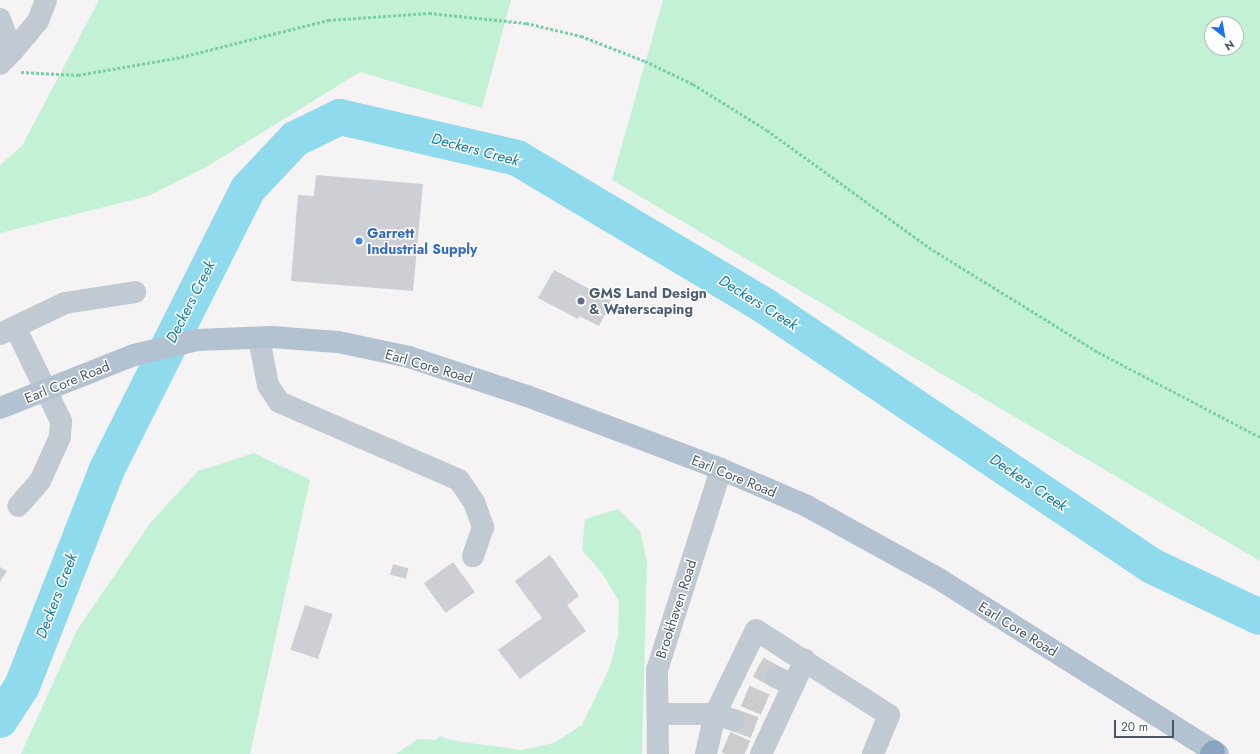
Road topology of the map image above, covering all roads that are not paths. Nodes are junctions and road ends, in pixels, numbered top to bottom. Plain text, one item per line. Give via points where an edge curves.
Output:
1 (46, 0) edge
2 (0, 19) edge
3 (9, 63) edge
4 (134, 292) dead end
5 (8, 330) edge
6 (259, 338) junction
7 (46, 390) junction
8 (0, 408) edge
9 (721, 469) junction
10 (18, 506) dead end
11 (473, 556) dead end
12 (804, 660) junction
13 (767, 672) junction
14 (658, 714) junction
15 (718, 733) edge
16 (753, 753) edge
17 (1214, 753) edge
18 (658, 754) edge
19 (873, 754) edge

1 - 3 street via 38,21
2 - 3 street
4 - 5 street via 65,304
5 - 7 street
6 - 7 main road, Earl Core Road via 197,340 134,355
6 - 9 main road, Earl Core Road via 338,342 409,357 527,396
6 - 11 street via 268,385 279,402 459,480 474,502 483,527
7 - 8 main road, Earl Core Road
7 - 10 street via 61,421 60,438 40,481
9 - 14 street, Brookhaven Road via 657,670
9 - 17 main road, Earl Core Road via 805,505 939,579
12 - 13 street
12 - 13 street via 756,630
12 - 19 street via 889,716
13 - 15 street via 736,692
13 - 16 street via 774,708
14 - 15 street
14 - 18 street, Brookhaven Road

